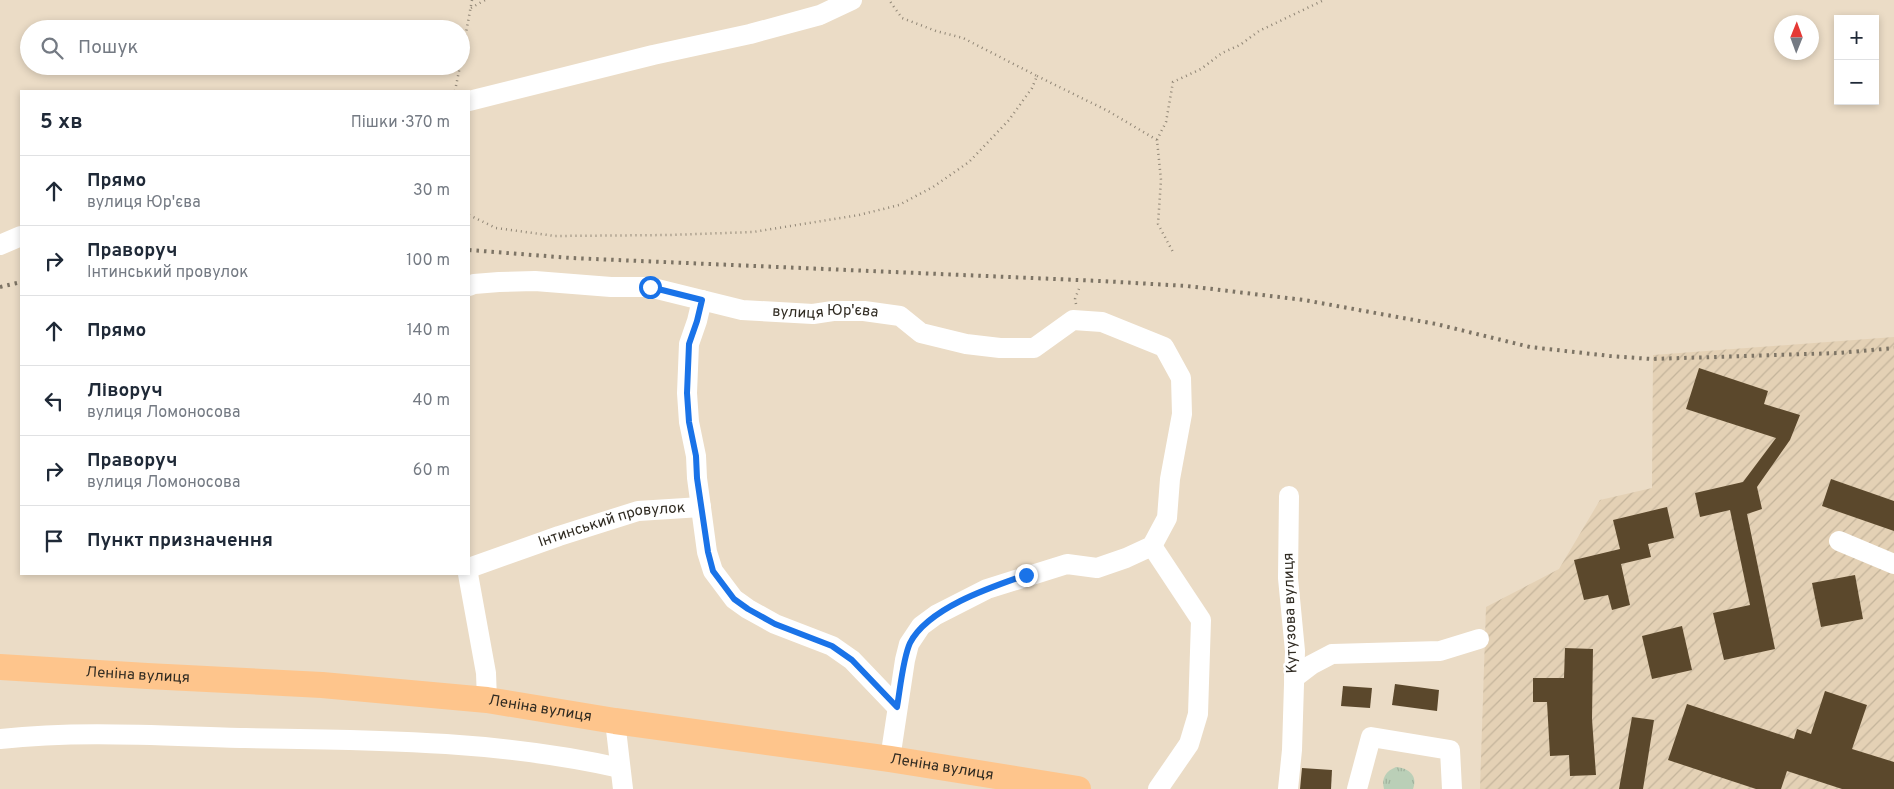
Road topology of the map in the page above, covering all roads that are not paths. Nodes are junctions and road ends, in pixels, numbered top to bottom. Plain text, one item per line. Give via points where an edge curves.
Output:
1 (852, 0) edge
2 (470, 101) edge
3 (20, 236) edge
4 (0, 245) edge
5 (470, 286) edge
6 (702, 300) junction
7 (1289, 496) dead end
8 (701, 507) junction
9 (1839, 541) dead end
10 (1152, 546) junction
11 (1894, 564) edge
12 (470, 568) edge
13 (468, 575) edge
14 (1479, 639) dead end
15 (0, 667) edge
16 (1294, 678) junction
17 (487, 700) junction
18 (897, 707) junction
19 (615, 721) junction
20 (0, 739) edge
21 (890, 759) junction
22 (620, 768) junction
23 (1002, 783) edge
24 (623, 789) edge
25 (1078, 789) edge
26 (1158, 789) edge
27 (1288, 789) edge
28 (1357, 789) edge
29 (1452, 789) edge

1 - 2 street via 820,15 794,22
3 - 4 street
5 - 6 street, вулиця Юр'єва via 535,281 650,287
6 - 8 street, Інтинський провулок via 689,344 687,370 689,422
6 - 10 street, вулиця Юр'єва via 742,310 787,314 864,311 900,316 920,333 1000,348 1034,348 1073,320 1102,322 1164,347 1181,378 1182,414 1170,479 1167,518
7 - 16 street, Кутузова вулиця via 1288,578 1295,652
8 - 12 street, Інтинський провулок via 638,511
8 - 18 street via 713,571 734,599 775,624 832,646 852,660
9 - 11 street
10 - 18 street via 1097,568 1066,564 1026,575 987,589 936,615 921,626 909,644
10 - 26 street via 1201,620 1198,714 1189,744
13 - 17 street via 486,673
14 - 16 street via 1440,651 1332,654
15 - 17 main road, Леніна вулиця via 322,685
16 - 27 street, Кутузова вулиця
17 - 19 main road, Леніна вулиця
18 - 21 street
19 - 21 main road, Леніна вулиця
19 - 22 street
20 - 22 street via 82,734 432,742 568,756
21 - 23 main road, Леніна вулиця
22 - 24 street
23 - 25 main road, Леніна вулиця
28 - 29 street via 1371,737 1450,750

